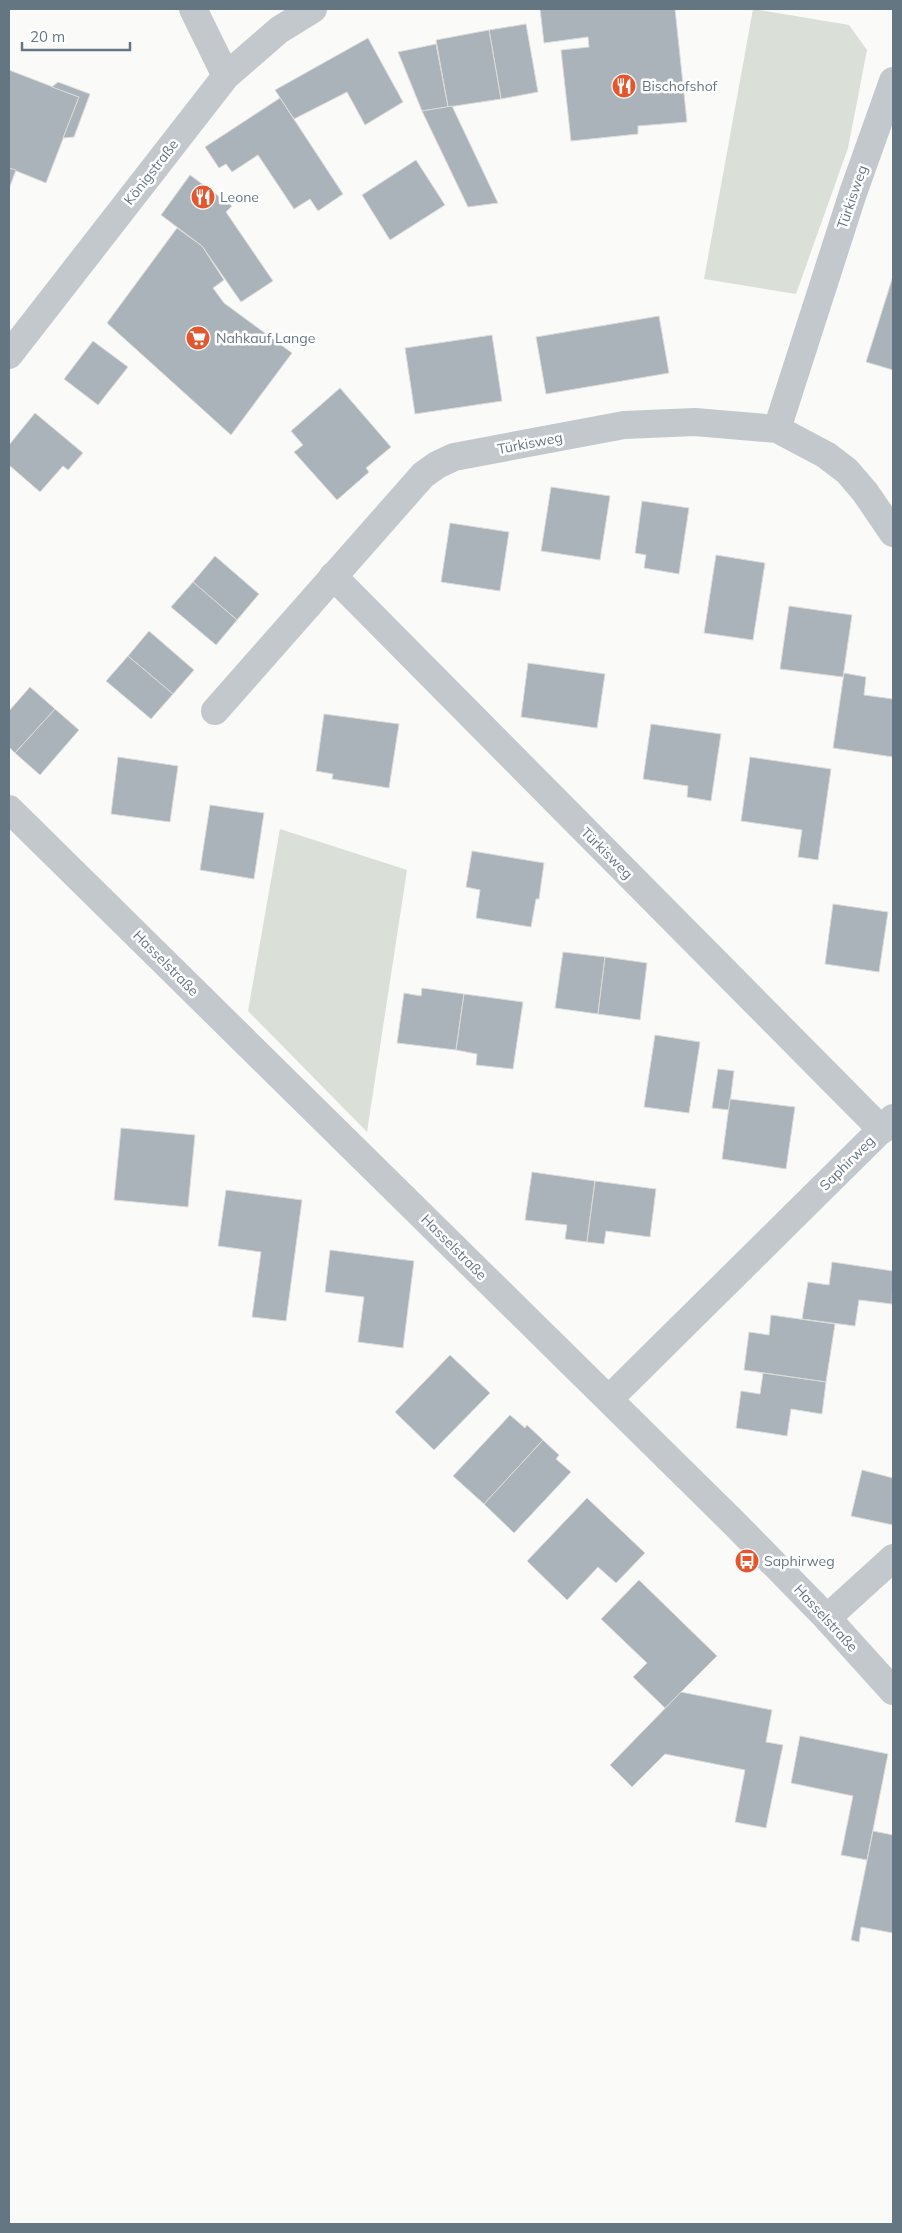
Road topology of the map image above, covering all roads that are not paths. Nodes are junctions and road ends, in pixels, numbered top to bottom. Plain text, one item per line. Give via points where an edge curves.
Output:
1 (193, 9) edge
2 (313, 9) edge
3 (226, 76) junction
4 (893, 81) edge
5 (9, 355) edge
6 (777, 428) junction
7 (893, 533) edge
8 (333, 576) junction
9 (215, 711) dead end
10 (9, 808) edge
11 (887, 1124) edge
12 (609, 1399) junction
13 (893, 1558) edge
14 (827, 1618) junction
15 (893, 1691) edge

1 - 3 street
2 - 3 street, Königstraße via 279,30
3 - 5 street, Königstraße
4 - 6 street, Türkisweg
6 - 7 street, Türkisweg via 826,455 847,471
6 - 8 street, Türkisweg via 695,422 634,425 454,458 423,475
8 - 9 street, Türkisweg
8 - 11 street, Türkisweg
10 - 12 street, Hasselstraße
11 - 12 street, Saphirweg
12 - 14 street, Hasselstraße
13 - 14 street
14 - 15 street, Hasselstraße

